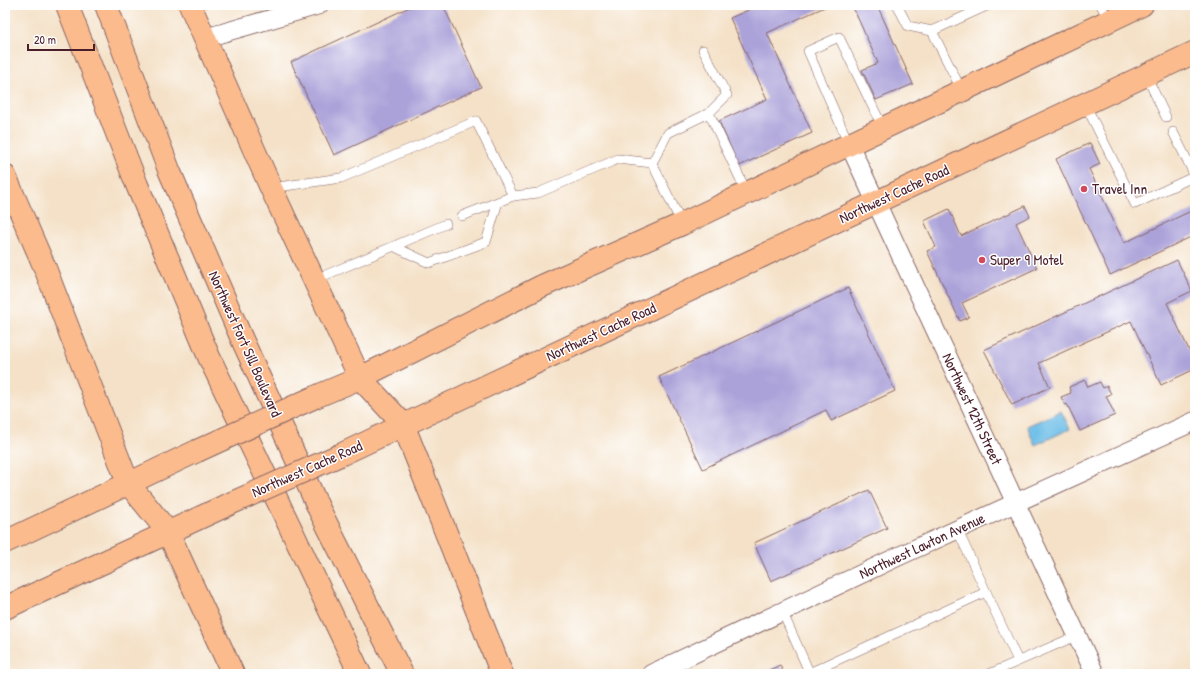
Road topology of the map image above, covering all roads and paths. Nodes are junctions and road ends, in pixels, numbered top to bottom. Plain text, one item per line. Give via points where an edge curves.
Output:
1 (67, 5) edge
2 (106, 5) edge
3 (190, 5) edge
4 (319, 5) edge
5 (897, 5) edge
6 (989, 5) edge
7 (1142, 5) edge
8 (1105, 13) edge
9 (932, 31) junction
10 (205, 38) junction
11 (703, 50) dead end
12 (1195, 52) edge
13 (1146, 75) junction
14 (962, 91) junction
15 (1085, 104) junction
16 (709, 113) junction
17 (1166, 117) dead end
18 (882, 128) junction
19 (1173, 132) dead end
20 (849, 144) junction
21 (652, 163) junction
22 (5, 176) edge
23 (1195, 176) edge
24 (271, 188) junction
25 (747, 193) junction
26 (513, 196) junction
27 (498, 202) junction
28 (876, 202) junction
29 (462, 216) dead end
30 (446, 224) dead end
31 (682, 224) junction
32 (395, 247) junction
33 (314, 280) junction
34 (360, 378) junction
35 (1195, 421) edge
36 (403, 424) junction
37 (128, 483) junction
38 (1016, 503) junction
39 (957, 529) junction
40 (168, 532) junction
41 (5, 542) edge
42 (986, 592) junction
43 (5, 608) edge
44 (782, 611) junction
45 (1076, 636) junction
46 (1018, 660) junction
47 (809, 673) edge
48 (233, 674) edge
49 (360, 674) edge
50 (402, 674) edge
51 (502, 674) edge
52 (651, 674) edge
53 (988, 674) edge
54 (1095, 674) edge

1 - 49 main road via 140,192 209,357
2 - 50 main road, Northwest Fort Sill Boulevard via 168,170 241,337 319,509
3 - 10 main road
4 - 10 street
5 - 9 lane via 908,26
6 - 9 lane
7 - 8 main road
8 - 14 main road
9 - 14 lane
10 - 24 main road
11 - 16 lane via 727,95
12 - 13 main road, Northwest Cache Road
13 - 15 main road, Northwest Cache Road
13 - 17 lane
14 - 18 main road
15 - 23 lane via 1135,204
15 - 28 main road, Northwest Cache Road
16 - 21 lane via 668,133
16 - 25 lane
18 - 20 main road
18 - 20 lane via 839,37 808,51
19 - 23 lane
20 - 25 main road
20 - 28 street, Northwest 12th Street
21 - 26 lane via 618,159 538,193
21 - 31 lane
22 - 37 main road via 45,268
24 - 26 lane via 341,178 476,121
24 - 33 main road
25 - 31 main road
26 - 27 lane
27 - 29 lane
27 - 32 lane via 486,242 429,263
28 - 36 main road, Northwest Cache Road
28 - 38 street, Northwest 12th Street
30 - 32 lane
31 - 34 main road via 542,286
32 - 33 lane
33 - 34 main road
34 - 36 main road
34 - 37 main road, bridge
35 - 38 street, Northwest Lawton Avenue
36 - 40 main road, Northwest Cache Road, bridge
36 - 51 main road
37 - 40 main road
37 - 41 main road
38 - 39 street, Northwest Lawton Avenue
38 - 45 street, Northwest 12th Street
39 - 42 lane
39 - 44 street, Northwest Lawton Avenue
40 - 43 main road, Northwest Cache Road
40 - 48 main road
42 - 46 lane
42 - 47 lane
44 - 47 lane
44 - 52 street, Northwest Lawton Avenue
45 - 46 lane
45 - 54 street, Northwest 12th Street
46 - 53 lane

